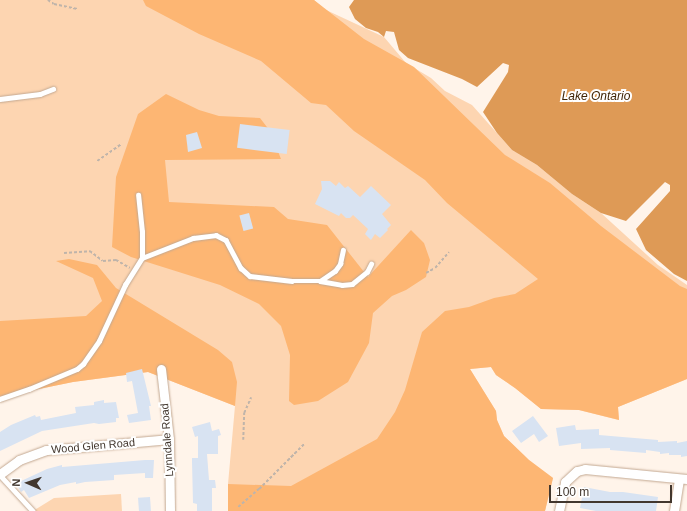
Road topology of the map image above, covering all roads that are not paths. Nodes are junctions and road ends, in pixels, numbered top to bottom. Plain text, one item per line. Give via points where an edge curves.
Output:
1 (53, 89) dead end
2 (0, 99) edge
3 (138, 195) dead end
4 (343, 250) dead end
5 (142, 258) junction
6 (371, 264) dead end
7 (320, 281) junction
8 (161, 369) dead end
9 (0, 398) edge
10 (168, 439) junction
11 (0, 475) edge
12 (683, 479) edge
13 (33, 511) edge
14 (170, 511) edge
15 (559, 511) edge
16 (674, 511) edge

1 - 2 lane via 40,94
3 - 5 lane
4 - 7 lane via 340,264 335,271
5 - 7 lane via 193,238 216,235 226,240 242,268 250,276
5 - 9 lane via 113,309 99,341 83,364 69,373
6 - 7 lane via 367,272 352,284
8 - 10 street, Lynndale Road
10 - 11 street, Wood Glen Road via 46,450 19,460
10 - 14 street, Lynndale Road
11 - 13 lane
12 - 15 street via 585,469 577,471 565,482
12 - 16 street

